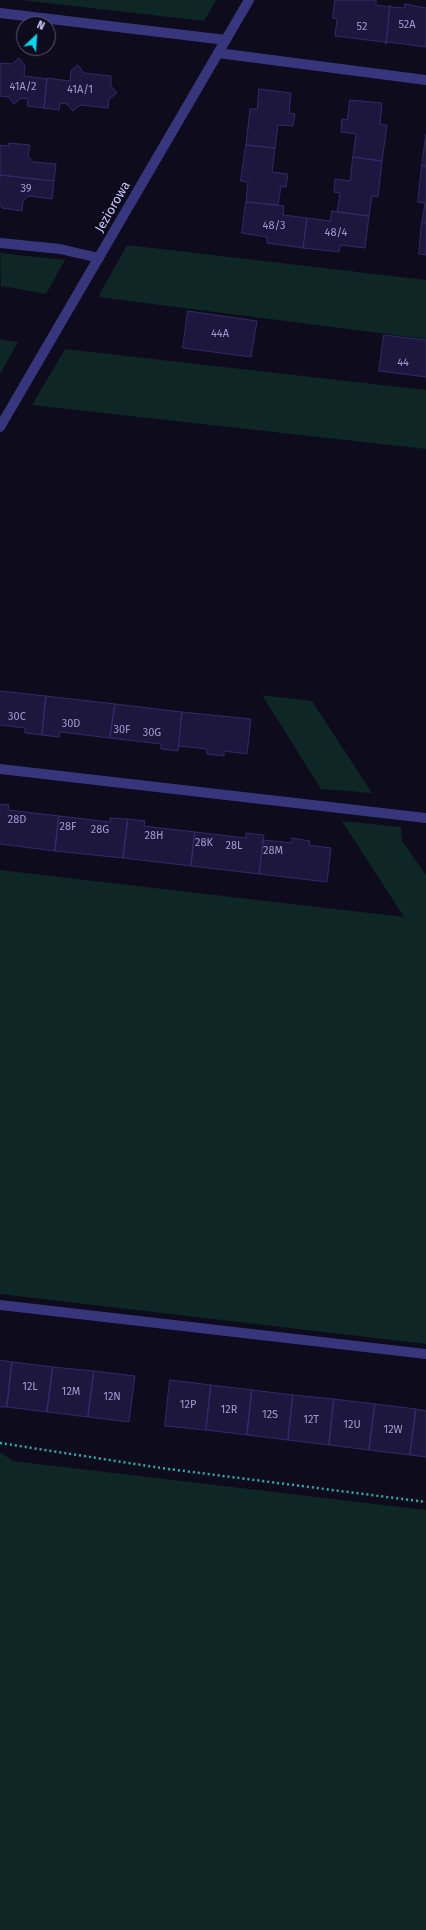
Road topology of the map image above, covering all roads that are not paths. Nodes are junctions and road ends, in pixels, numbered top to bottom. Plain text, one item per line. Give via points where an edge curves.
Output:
1 (249, 0) edge
2 (0, 13) edge
3 (226, 40) junction
4 (218, 54) junction
5 (426, 80) edge
6 (0, 243) edge
7 (99, 258) junction
8 (0, 427) edge
9 (0, 769) edge
10 (426, 818) edge
11 (0, 1305) edge
12 (426, 1354) edge

1 - 3 street, Jeziorowa
2 - 3 street
3 - 4 street, Jeziorowa
4 - 5 street
4 - 7 street, Jeziorowa
6 - 7 street via 60,250
7 - 8 street, Jeziorowa
9 - 10 street
11 - 12 street

